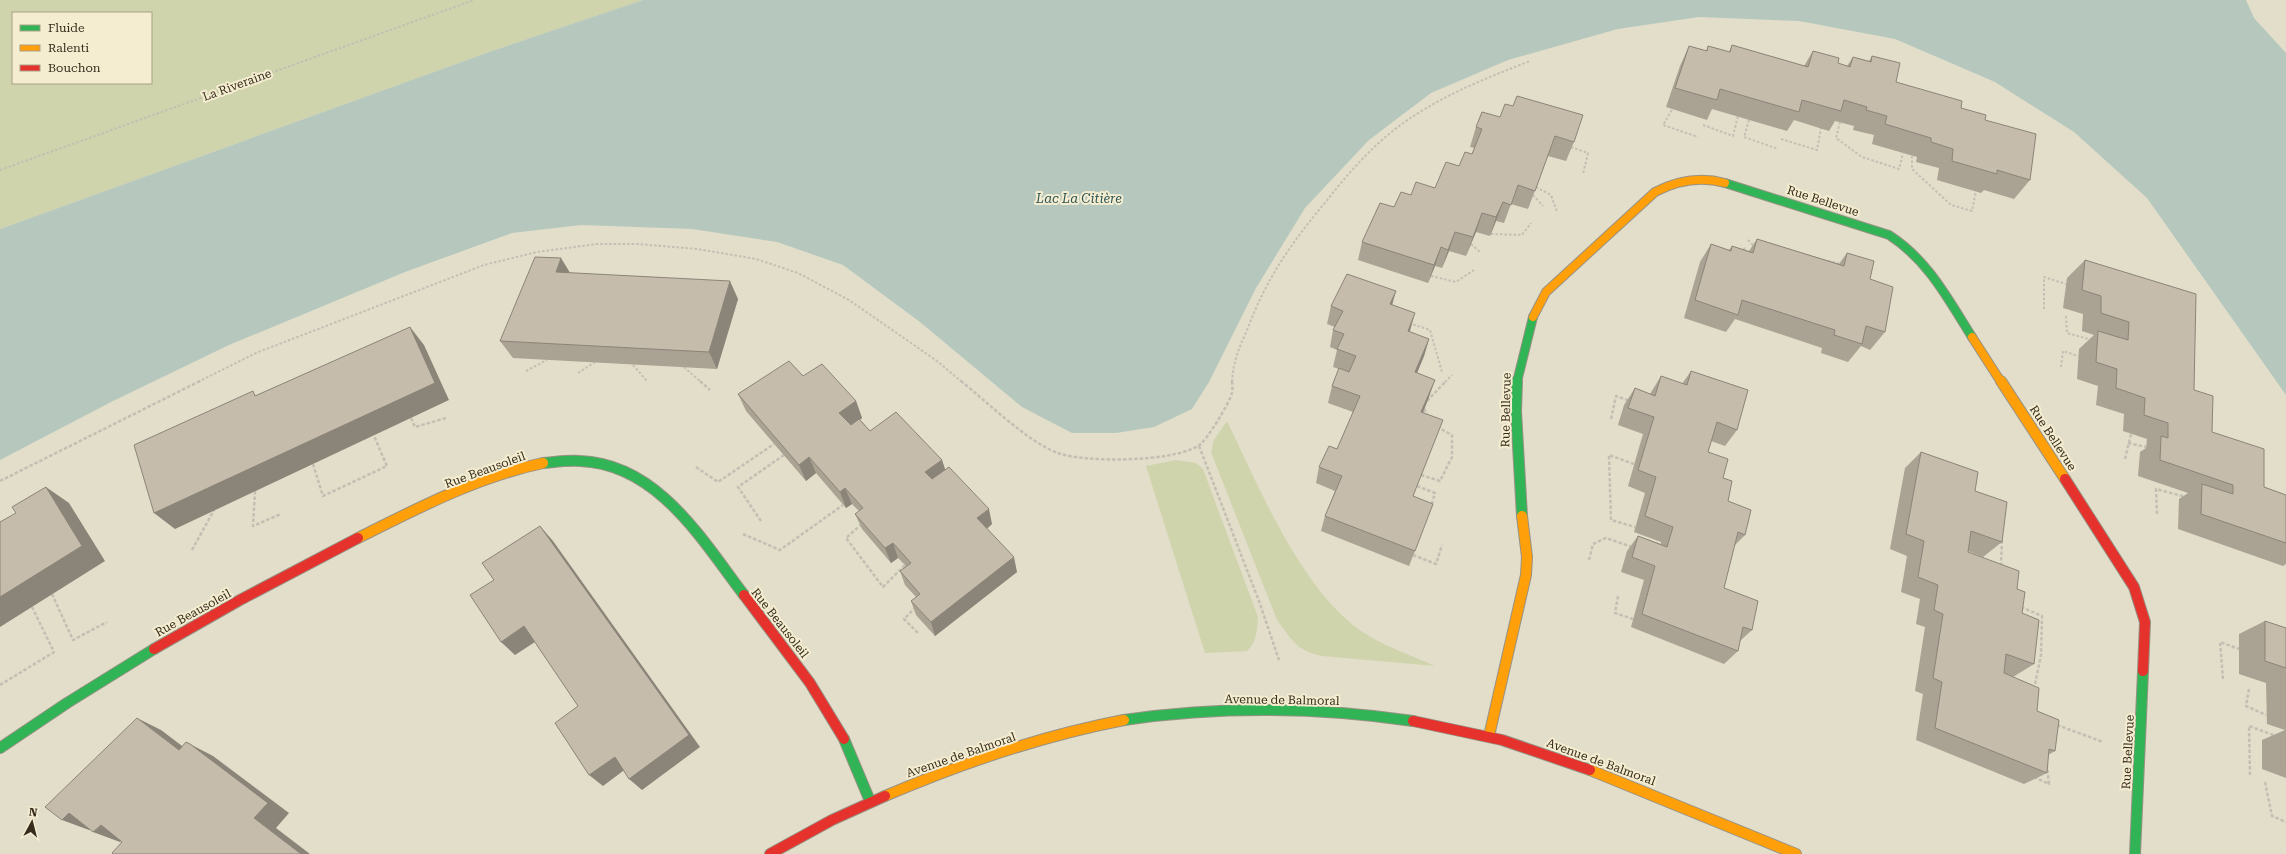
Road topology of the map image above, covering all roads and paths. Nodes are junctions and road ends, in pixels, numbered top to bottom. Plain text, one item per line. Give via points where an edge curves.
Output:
1 (474, 0) edge
2 (1530, 61) dead end
3 (1672, 110) dead end
4 (1738, 116) edge
5 (1749, 120) dead end
6 (1840, 122) edge
7 (1703, 125) dead end
8 (1821, 128) dead end
9 (1698, 137) dead end
10 (1781, 139) dead end
11 (1571, 147) edge
12 (1778, 149) dead end
13 (1904, 153) dead end
14 (1912, 156) dead end
15 (0, 170) edge
16 (1583, 174) dead end
17 (1536, 187) edge
18 (1976, 192) dead end
19 (1533, 196) edge
20 (1543, 206) dead end
21 (1557, 212) dead end
22 (1531, 223) dead end
23 (1491, 234) edge
24 (1748, 240) dead end
25 (1470, 244) edge
26 (1746, 248) dead end
27 (1759, 251) edge
28 (1481, 253) dead end
29 (1733, 254) edge
30 (1826, 261) edge
31 (1847, 266) edge
32 (1474, 270) dead end
33 (1431, 276) edge
34 (2066, 284) dead end
35 (2044, 309) dead end
36 (2066, 316) dead end
37 (1402, 320) edge
38 (2095, 341) dead end
39 (2078, 356) dead end
40 (547, 360) edge
41 (595, 362) edge
42 (633, 364) edge
43 (684, 367) edge
44 (2061, 368) dead end
45 (526, 371) dead end
46 (1442, 372) dead end
47 (578, 373) dead end
48 (1452, 375) dead end
49 (647, 381) dead end
50 (710, 390) dead end
51 (1634, 398) edge
52 (1427, 401) edge
53 (1424, 409) edge
54 (410, 418) dead end
55 (446, 418) dead end
56 (1611, 419) dead end
57 (1431, 420) edge
58 (1434, 425) edge
59 (2131, 434) dead end
60 (374, 436) dead end
61 (2128, 443) junction
62 (774, 444) edge
63 (1200, 446) junction
64 (2146, 448) dead end
65 (784, 455) edge
66 (2125, 459) dead end
67 (313, 464) dead end
68 (1634, 464) dead end
69 (696, 467) dead end
70 (1421, 475) edge
71 (0, 481) edge
72 (1417, 486) edge
73 (255, 491) dead end
74 (2190, 498) dead end
75 (843, 505) edge
76 (214, 510) dead end
77 (1430, 510) edge
78 (281, 514) dead end
79 (2157, 514) dead end
80 (867, 520) edge
81 (761, 521) dead end
82 (1636, 527) dead end
83 (2002, 532) edge
84 (742, 533) dead end
85 (1442, 546) dead end
86 (1635, 548) edge
87 (192, 550) dead end
88 (1413, 555) edge
89 (1589, 560) dead end
90 (905, 565) edge
91 (2000, 568) edge
92 (52, 594) dead end
93 (1618, 596) dead end
94 (921, 603) edge
95 (2013, 603) edge
96 (32, 607) dead end
97 (1633, 619) dead end
98 (107, 622) dead end
99 (918, 633) dead end
100 (2239, 649) dead end
101 (1278, 660) dead end
102 (2223, 679) dead end
103 (0, 685) edge
104 (2027, 688) edge
105 (2249, 689) dead end
106 (2266, 715) dead end
107 (2052, 722) edge
108 (1489, 736) junction
109 (2279, 737) dead end
110 (0, 748) edge
111 (2140, 756) junction
112 (2047, 766) edge
113 (2250, 775) dead end
114 (2032, 777) edge
115 (2266, 782) dead end
116 (870, 801) junction
117 (2286, 822) edge
118 (770, 854) edge
119 (1796, 854) edge
120 (2135, 854) edge

1 - 15 path, La Riveraine
2 - 63 path via 1460,89 1419,112 1387,135 1351,170 1291,244 1259,298 1233,364 1232,394
3 - 9 path via 1663,125
4 - 7 path via 1733,136
5 - 12 path via 1744,137
6 - 13 path via 1836,138 1862,157 1899,170
8 - 10 path via 1817,150
11 - 16 path via 1588,153
14 - 18 path via 1912,169 1951,205 1972,211
17 - 21 path via 1551,195
19 - 20 path
22 - 23 path via 1522,236
24 - 27 path
25 - 28 path
26 - 29 path
30 - 31 path
32 - 33 path via 1456,282
34 - 35 path via 2044,277
36 - 38 path via 2067,333
37 - 46 path via 1430,330
39 - 44 path via 2063,351
40 - 45 path
41 - 47 path
42 - 49 path
43 - 50 path
48 - 52 path
51 - 56 path via 1632,402 1616,396
53 - 57 path
54 - 55 path via 415,427
58 - 70 path via 1452,435 1452,457 1440,481
59 - 61 path
60 - 67 path via 387,466 323,496
61 - 64 path
61 - 66 path
62 - 69 path via 718,482
63 - 71 path via 1174,454 1128,459 1084,459 1057,453 1024,433 931,357 849,300 798,273 756,259 697,249 638,244 597,244 537,252 484,265 376,305 256,353
63 - 101 path via 1259,601
65 - 81 path via 738,487
68 - 82 path via 1609,455 1611,520
72 - 77 path via 1435,493
73 - 78 path via 254,526
74 - 79 path via 2156,489
75 - 84 path via 780,550
76 - 87 path
80 - 90 path via 846,538 883,587
83 - 91 path
85 - 88 path via 1436,564
86 - 89 path via 1606,538 1593,544
92 - 98 path via 73,640
93 - 97 path via 1615,613
94 - 99 path via 904,619
95 - 104 path via 2042,616 2041,655 2034,691
96 - 103 path via 54,652
100 - 102 path via 2220,642
105 - 106 path via 2246,706
107 - 111 path
108 - 111 street, Rue Bellevue via 1526,575 1527,558 1520,501 1516,411 1520,360 1538,305 1554,284 1655,192 1672,182 1700,179 1731,184 1889,235 1908,246 1923,262 2134,587 2145,622
108 - 116 street, Avenue de Balmoral via 1412,721 1335,713 1271,710 1180,714 1125,720 1062,734 932,775
108 - 119 street, Avenue de Balmoral via 1643,790
109 - 113 path via 2249,726
110 - 116 street, Rue Beausoleil via 127,664 211,615 383,524 503,474 552,461 596,462 639,475 670,501 797,663 833,717
111 - 120 street, Rue Bellevue
112 - 114 path via 2049,784
115 - 117 path via 2272,816
116 - 118 street, Avenue de Balmoral

